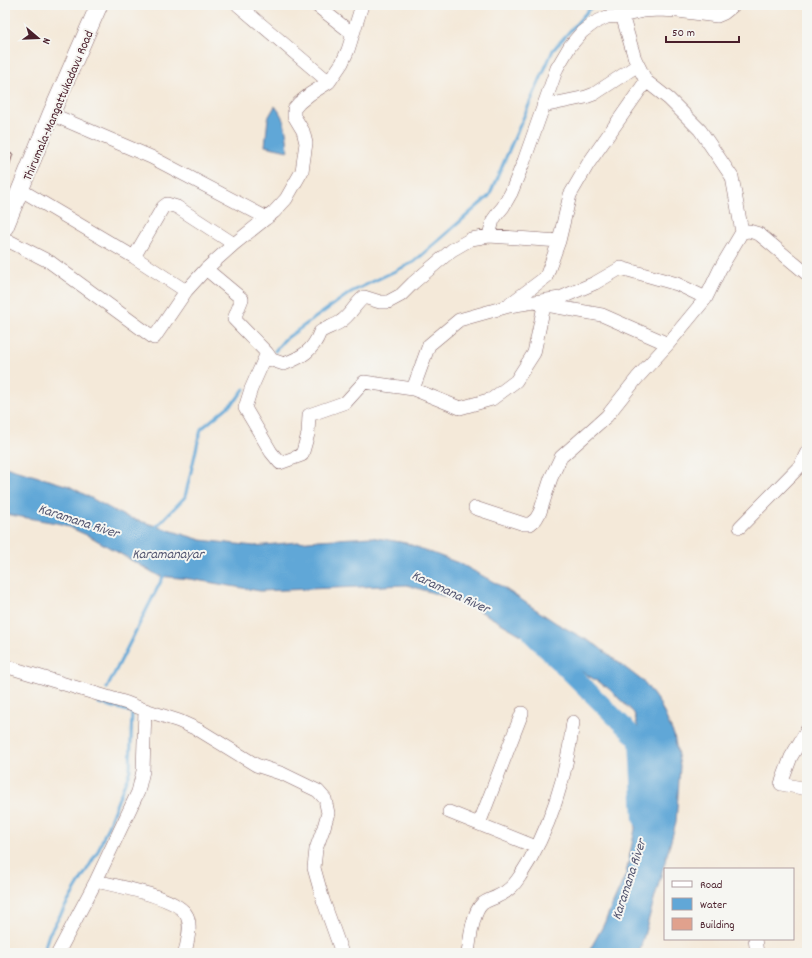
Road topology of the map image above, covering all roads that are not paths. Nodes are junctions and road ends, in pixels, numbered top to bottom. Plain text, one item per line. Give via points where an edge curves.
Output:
1 (100, 5) edge
2 (238, 5) edge
3 (316, 5) edge
4 (362, 5) edge
5 (734, 5) edge
6 (620, 11) edge
7 (353, 34) junction
8 (638, 65) junction
9 (646, 81) junction
10 (329, 82) junction
11 (543, 106) junction
12 (51, 114) junction
13 (21, 190) junction
14 (267, 218) junction
15 (5, 227) edge
16 (742, 232) junction
17 (489, 236) junction
18 (5, 239) edge
19 (559, 241) junction
20 (234, 244) junction
21 (134, 257) junction
22 (206, 269) junction
23 (807, 274) edge
24 (186, 291) junction
25 (706, 298) junction
26 (509, 306) junction
27 (544, 306) junction
28 (668, 344) junction
29 (267, 353) junction
30 (413, 389) junction
31 (807, 452) edge
32 (475, 508) dead end
33 (740, 527) dead end
34 (5, 666) edge
35 (145, 710) junction
36 (522, 713) dead end
37 (573, 722) dead end
38 (807, 730) edge
39 (807, 789) edge
40 (449, 812) dead end
41 (479, 824) junction
42 (536, 847) junction
43 (96, 881) junction
44 (756, 940) edge
45 (58, 953) edge
46 (184, 953) edge
47 (342, 953) edge
48 (468, 953) edge
49 (757, 953) edge

1 - 12 main road, Thirumala-Mangattukadavu Road
2 - 10 street
3 - 7 street
4 - 7 street
5 - 6 street via 717,16 659,10
6 - 8 street
6 - 11 street via 594,23 570,46 557,68
7 - 10 street via 342,63
8 - 9 street
8 - 11 street via 590,95
9 - 16 street via 669,99 700,130 732,177
9 - 19 street via 588,164 570,195
10 - 14 street via 310,94 294,109 294,116 303,131 306,143 302,171 286,199
11 - 17 street via 511,193 494,220
12 - 13 main road, Thirumala-Mangattukadavu Road
12 - 14 street via 151,157
13 - 15 main road, Thirumala-Mangattukadavu Road
13 - 21 street
14 - 20 street
16 - 23 street via 759,234
16 - 25 street
17 - 19 street
17 - 29 street via 471,240 452,250 401,295 388,302 364,297 341,322 320,332 312,348 294,360 284,364 272,360
18 - 24 street via 50,262 154,338
19 - 26 street via 546,277
20 - 21 street via 177,207 167,204
20 - 22 street
21 - 24 street
22 - 24 street
22 - 29 street via 242,299 234,319
25 - 26 street via 677,284 621,268 560,298
25 - 28 street
26 - 27 street
26 - 30 street via 460,320 429,345
27 - 28 street via 602,315
27 - 30 street via 534,353 516,382 492,399 460,408
28 - 32 street via 607,416 561,457 536,519 530,524 524,524
29 - 30 street via 245,408 280,463 302,455 310,415 346,402 364,382
31 - 33 street via 800,466
34 - 35 street via 127,702
35 - 43 street via 143,772 138,792
35 - 47 street via 199,730 256,765 283,774 318,791 325,799 328,813 316,849 314,868
36 - 41 street
37 - 42 street via 570,747 558,790 545,831
38 - 39 street via 791,756 781,784
40 - 41 street
41 - 42 street
42 - 48 street via 514,885 498,897 482,904 477,911
43 - 45 street
43 - 46 street via 158,897 184,910 189,927
44 - 49 street

